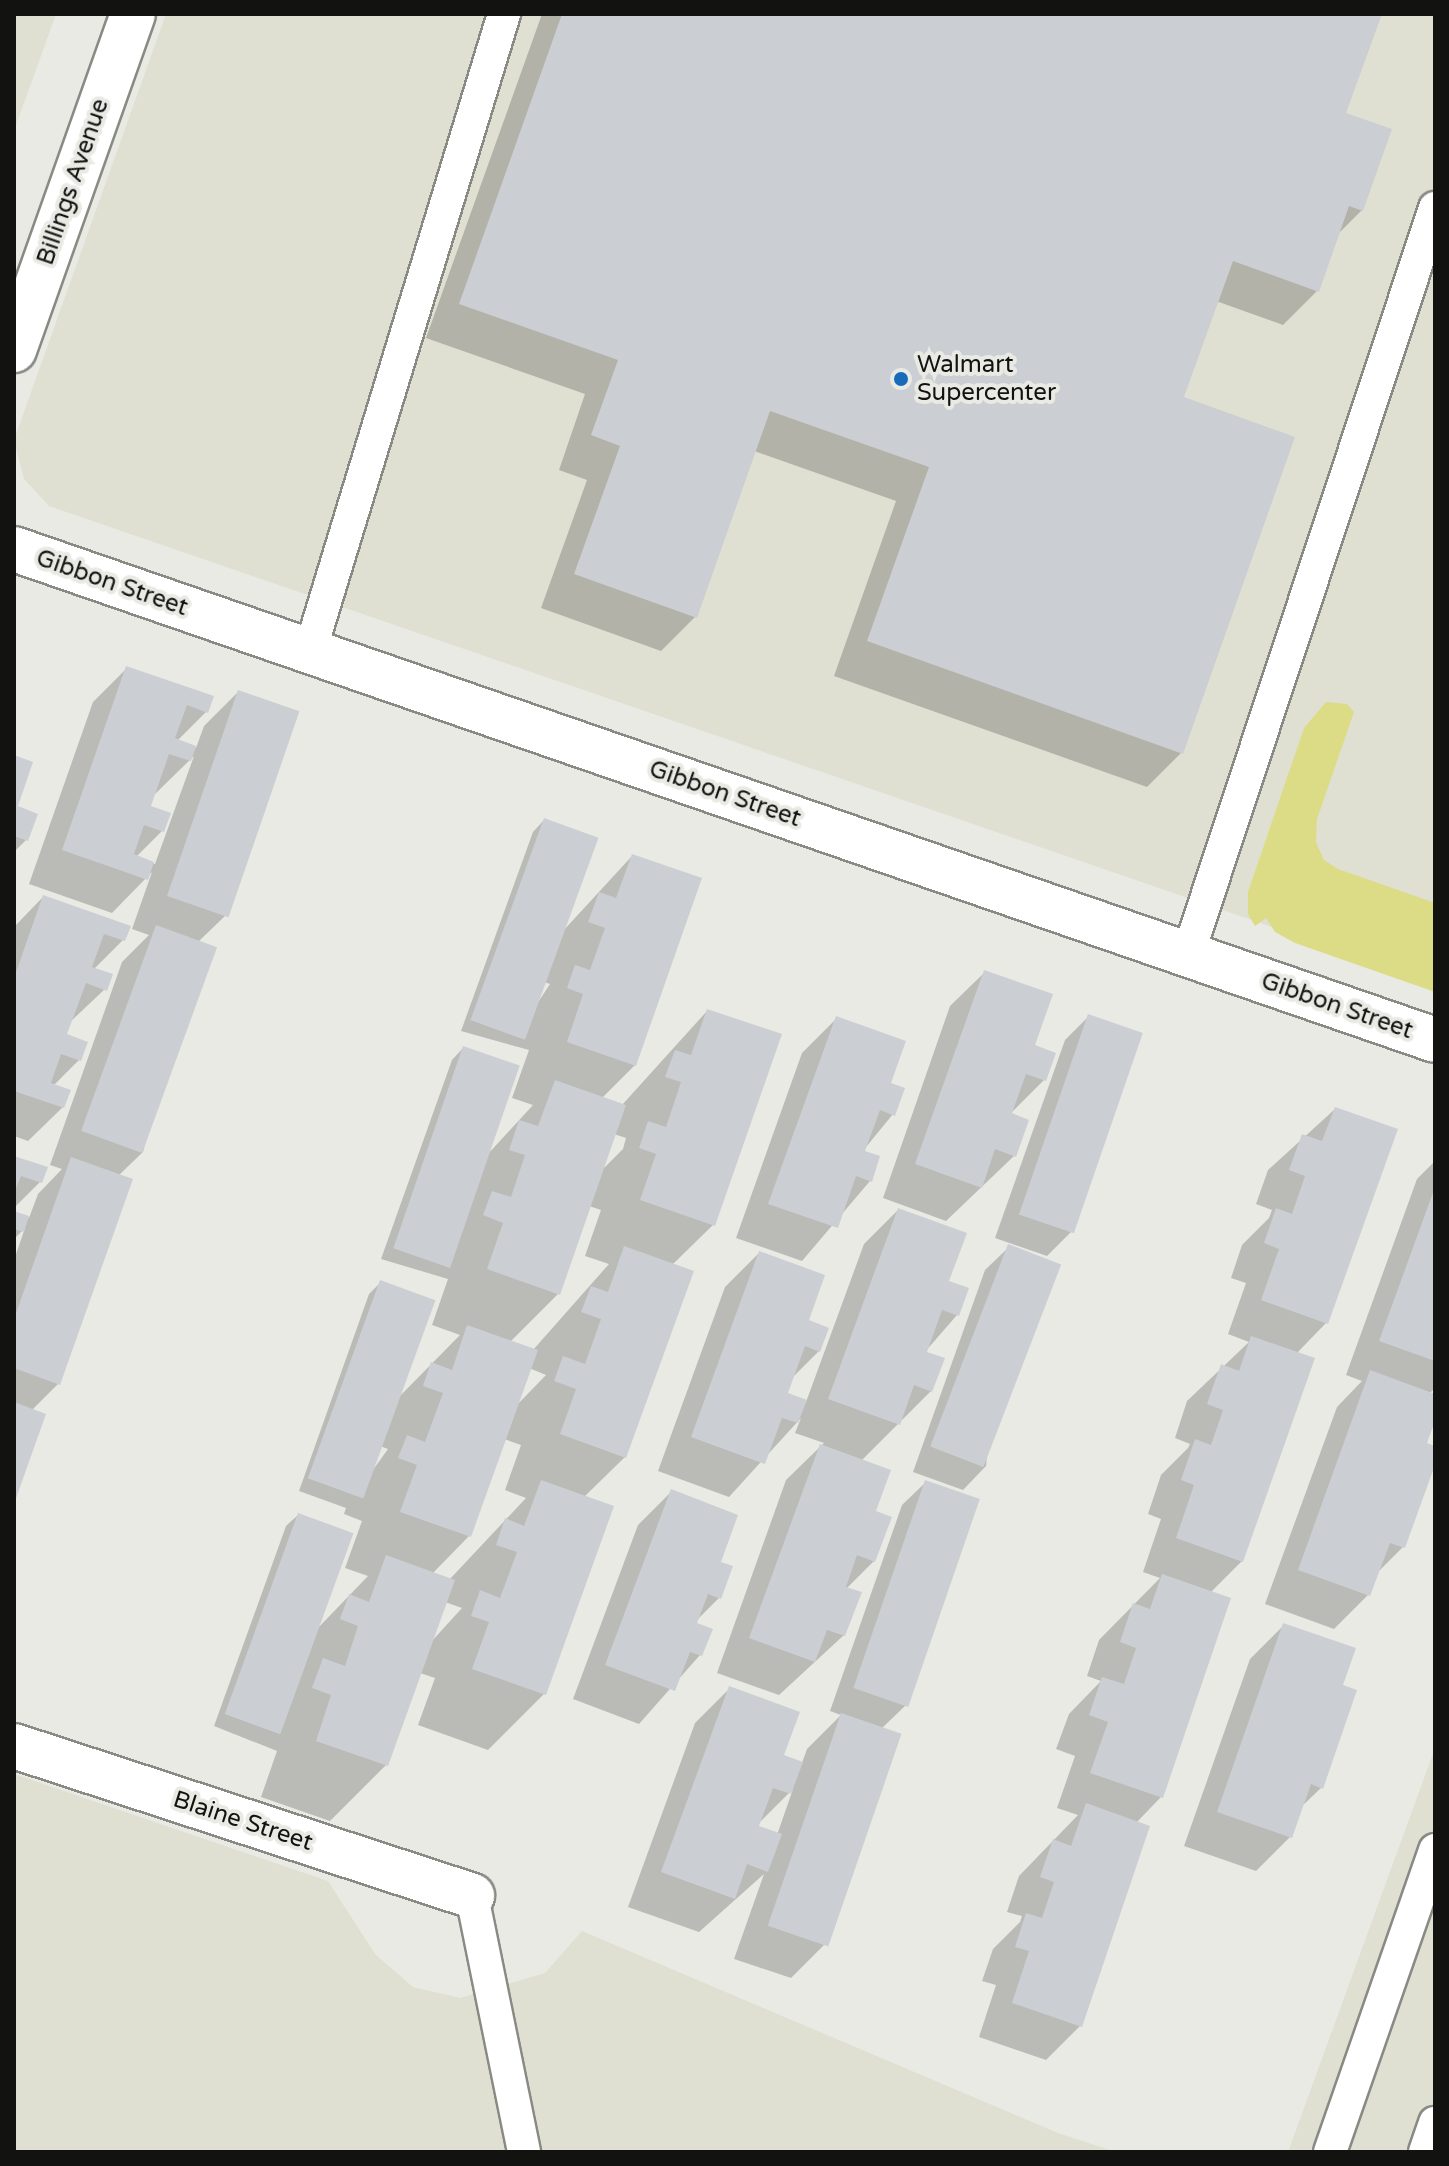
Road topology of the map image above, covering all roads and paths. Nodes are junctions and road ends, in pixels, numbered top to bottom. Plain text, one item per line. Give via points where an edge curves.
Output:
1 (133, 14) edge
2 (504, 14) edge
3 (1435, 208) edge
4 (14, 350) edge
5 (14, 549) edge
6 (310, 651) junction
7 (1188, 954) junction
8 (1435, 1040) edge
9 (14, 1746) edge
10 (1435, 1850) edge
11 (472, 1896) joint
12 (1435, 2123) edge
13 (524, 2152) edge
14 (1330, 2152) edge
15 (1425, 2152) edge

1 - 4 street, Billings Avenue
2 - 6 lane
3 - 7 lane
5 - 6 street, Gibbon Street
6 - 7 street, Gibbon Street
7 - 8 street, Gibbon Street
9 - 11 street, Blaine Street
10 - 14 lane
11 - 13 lane
12 - 15 lane

